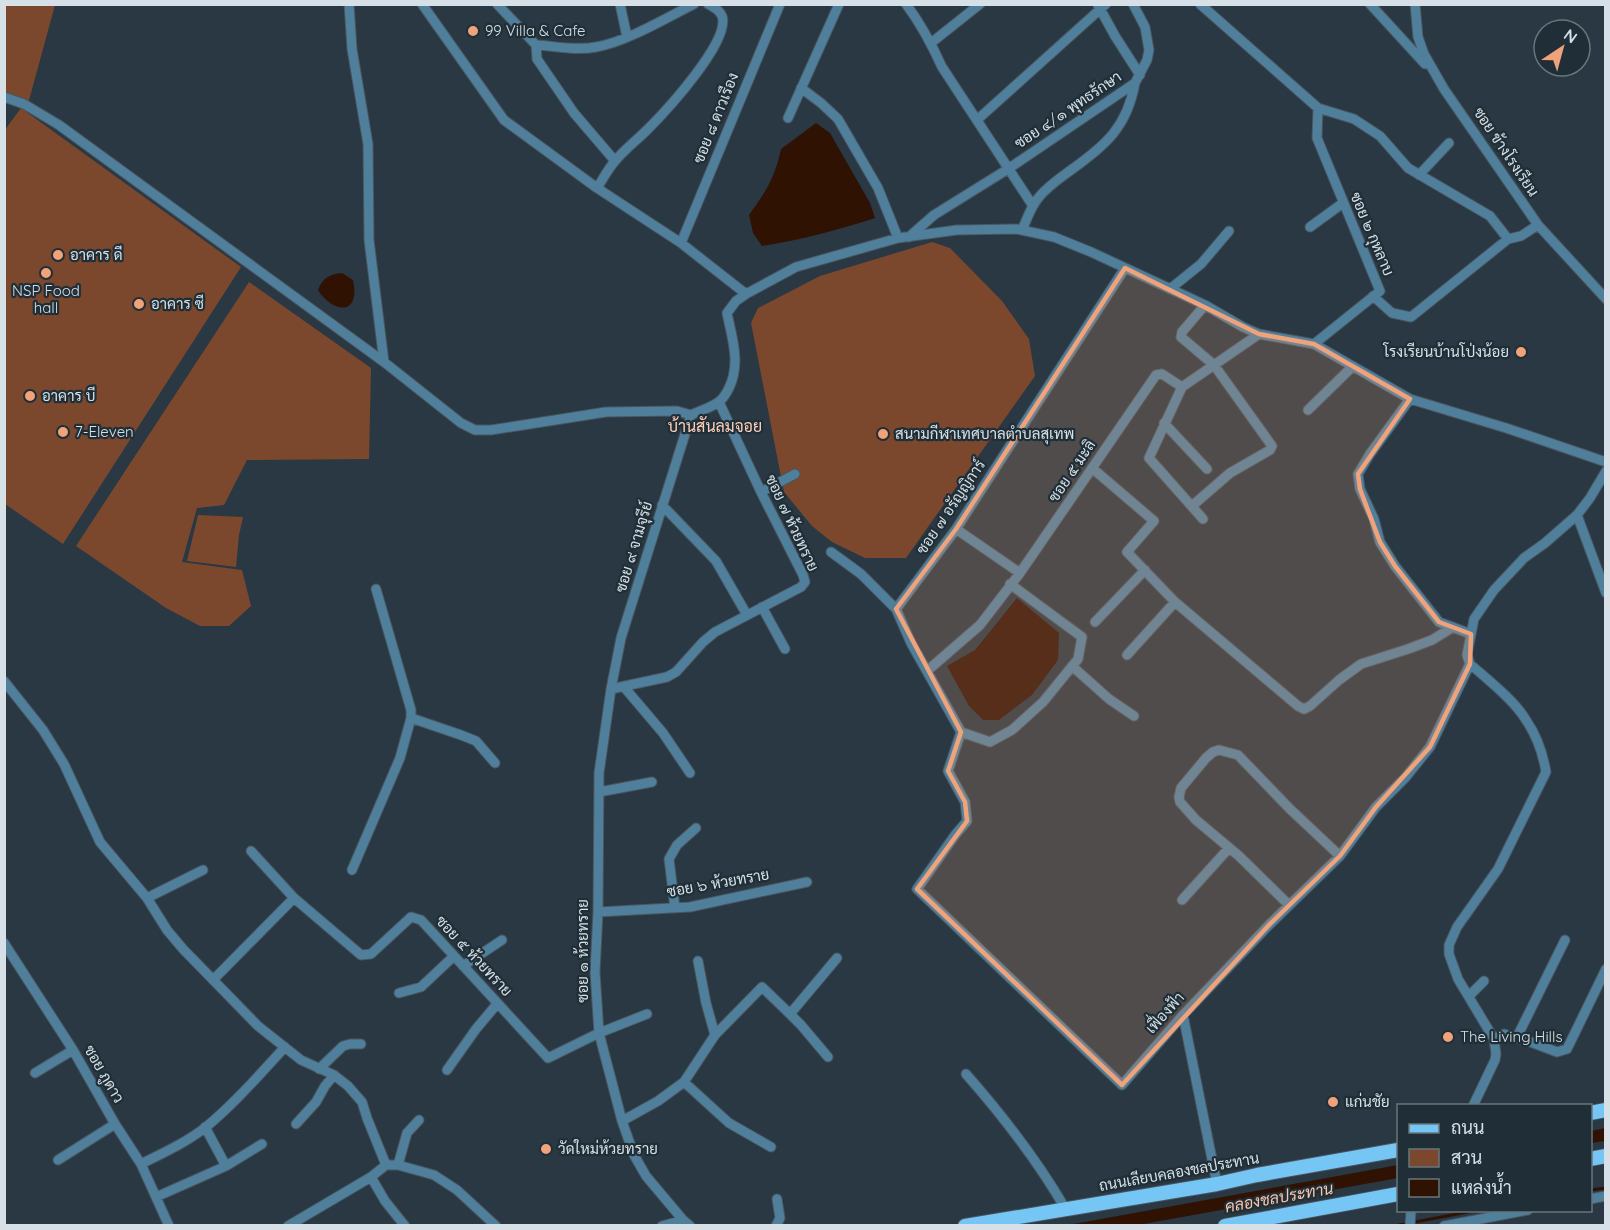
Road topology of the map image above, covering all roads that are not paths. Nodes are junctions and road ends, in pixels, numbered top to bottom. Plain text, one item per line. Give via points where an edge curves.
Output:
1 (349, 4) edge
2 (422, 4) edge
3 (496, 4) edge
4 (620, 4) edge
5 (694, 4) edge
6 (708, 4) edge
7 (780, 4) edge
8 (839, 4) edge
9 (906, 4) edge
10 (980, 4) edge
11 (1133, 4) edge
12 (1200, 4) edge
13 (1370, 4) edge
14 (1415, 4) edge
15 (1102, 6) edge
16 (627, 37) junction
17 (932, 43) junction
18 (536, 45) junction
19 (1437, 76) junction
20 (1137, 79) junction
21 (801, 88) junction
22 (4, 98) edge
23 (1318, 108) junction
24 (788, 117) dead end
25 (977, 120) junction
26 (1449, 143) dead end
27 (615, 161) junction
28 (1008, 168) junction
29 (1419, 175) junction
30 (597, 188) junction
31 (1343, 203) junction
32 (1033, 206) junction
33 (1538, 225) junction
34 (1310, 228) dead end
35 (1022, 230) junction
36 (1229, 231) dead end
37 (909, 237) junction
38 (898, 238) junction
39 (1509, 239) junction
40 (681, 243) junction
41 (1125, 268) junction
42 (1170, 289) junction
43 (746, 294) junction
44 (1373, 296) junction
45 (1605, 299) edge
46 (1205, 305) junction
47 (1259, 334) junction
48 (1314, 344) junction
49 (384, 362) junction
50 (1214, 365) junction
51 (1353, 366) junction
52 (1182, 387) junction
53 (1410, 399) junction
54 (719, 402) junction
55 (1308, 410) dead end
56 (691, 415) junction
57 (1164, 423) junction
58 (1605, 462) edge
59 (1092, 468) junction
60 (1207, 469) dead end
61 (1605, 471) edge
62 (795, 474) dead end
63 (761, 492) junction
64 (662, 505) junction
65 (1192, 506) junction
66 (1577, 515) junction
67 (1203, 519) dead end
68 (956, 529) junction
69 (831, 552) dead end
70 (1144, 570) junction
71 (1020, 573) junction
72 (1010, 584) junction
73 (376, 589) dead end
74 (1605, 593) edge
75 (1175, 602) junction
76 (762, 607) junction
77 (896, 609) junction
78 (747, 615) junction
79 (1095, 622) dead end
80 (1453, 627) junction
81 (1470, 634) junction
82 (785, 649) dead end
83 (1127, 655) dead end
84 (1470, 664) junction
85 (1072, 666) junction
86 (927, 671) junction
87 (4, 681) edge
88 (624, 687) junction
89 (611, 689) junction
90 (1134, 716) dead end
91 (411, 718) junction
92 (961, 732) junction
93 (495, 764) dead end
94 (690, 773) dead end
95 (652, 782) dead end
96 (599, 792) junction
97 (696, 828) dead end
98 (1230, 848) junction
99 (251, 851) dead end
100 (1340, 856) junction
101 (203, 870) dead end
102 (352, 870) dead end
103 (807, 882) dead end
104 (147, 898) junction
105 (294, 898) junction
106 (1182, 900) dead end
107 (1289, 905) junction
108 (675, 908) junction
109 (598, 912) junction
110 (502, 940) dead end
111 (1565, 940) dead end
112 (4, 943) edge
113 (454, 956) junction
114 (837, 958) dead end
115 (698, 961) dead end
116 (463, 966) junction
117 (1605, 969) edge
118 (213, 980) junction
119 (1484, 981) dead end
120 (399, 993) dead end
121 (1469, 996) junction
122 (497, 1004) junction
123 (647, 1014) dead end
124 (790, 1014) junction
125 (1183, 1016) junction
126 (599, 1033) junction
127 (716, 1035) junction
128 (1517, 1037) junction
129 (1494, 1039) junction
130 (361, 1044) dead end
131 (285, 1047) junction
132 (73, 1050) junction
133 (828, 1057) dead end
134 (319, 1069) junction
135 (447, 1070) dead end
136 (36, 1072) dead end
137 (966, 1074) dead end
138 (334, 1076) junction
139 (684, 1082) junction
140 (1474, 1104) edge
141 (419, 1120) dead end
142 (622, 1121) junction
143 (115, 1124) junction
144 (296, 1124) dead end
145 (205, 1127) junction
146 (262, 1144) dead end
147 (771, 1147) dead end
148 (1397, 1150) edge
149 (58, 1160) dead end
150 (141, 1164) junction
151 (386, 1165) junction
152 (398, 1165) junction
153 (226, 1166) junction
154 (371, 1177) junction
155 (1217, 1184) junction
156 (1397, 1194) edge
157 (156, 1197) junction
158 (777, 1199) dead end
159 (1065, 1208) junction
160 (1411, 1212) edge
161 (1522, 1212) edge
162 (1496, 1221) edge
163 (303, 1222) edge
164 (686, 1224) edge
165 (494, 1225) edge
166 (169, 1226) edge
167 (288, 1226) edge
168 (405, 1226) edge
169 (662, 1226) edge
170 (776, 1226) edge
171 (965, 1226) edge
172 (1225, 1226) edge
173 (1410, 1226) edge
174 (1444, 1226) edge

1 - 49 street via 352,49 368,144 369,240
2 - 30 street via 504,120
3 - 18 street
4 - 16 street
5 - 16 street
6 - 27 street via 722,16 723,24 713,49 684,90
7 - 40 street, ซอย ๘ ดาวเรือง
8 - 21 street
9 - 17 street
10 - 17 street
11 - 20 street, ซอย ๔/๑ พุทธรักษา via 1145,27 1149,50
12 - 23 street
13 - 19 street
14 - 19 street, ซอย ข้างโรงเรียน via 1418,38
15 - 20 street
15 - 25 street
16 - 18 street via 577,49
17 - 25 street via 942,67
18 - 27 street via 537,60 574,113
19 - 33 street, ซอย ข้างโรงเรียน
20 - 28 street, ซอย ๔/๑ พุทธรักษา
20 - 32 street via 1119,127 1105,144 1038,197
21 - 24 street
21 - 38 street via 838,119 878,188
22 - 49 street via 24,104 59,125
23 - 29 street via 1354,119 1380,136
23 - 31 street, ซอย ๒ กุหลาบ via 1317,138
25 - 28 street
26 - 29 street
27 - 30 street
28 - 32 street
28 - 37 street, ซอย ๔/๑ พุทธรักษา via 934,215
29 - 39 street via 1490,216
30 - 40 street
31 - 34 street
31 - 44 street, ซอย ๒ กุหลาบ via 1380,291
32 - 35 street
33 - 39 street
33 - 45 street, ซอย ข้างโรงเรียน
35 - 37 street via 957,230
35 - 41 street via 1054,237
36 - 42 street via 1201,264
37 - 38 street
38 - 43 street via 796,267
39 - 44 street via 1411,317 1392,313
40 - 43 street
41 - 42 street
41 - 68 street, ซอย ๗ อรัญญิการ์
42 - 46 street
43 - 54 street via 728,313 735,372
44 - 48 street, ซอย ๒ กุหลาบ
46 - 47 street
46 - 50 street via 1180,337
47 - 48 street
47 - 50 street
48 - 51 street
49 - 56 street via 475,430 606,412 677,411
50 - 52 street
50 - 65 street via 1272,448 1230,473
51 - 53 street
51 - 55 street
52 - 57 street
52 - 59 street, ซอย ๕ มะลิ via 1162,374 1156,375
53 - 58 street
53 - 80 street via 1358,474 1360,489 1380,542 1395,566 1439,622
54 - 56 street
54 - 63 street, ซอย ๗ ห้วยทราย
56 - 64 street, ซอย ๙ จามจุรีย์
57 - 60 street
57 - 65 street via 1149,458
59 - 70 street via 1154,521 1127,552
59 - 71 street, ซอย ๕ มะลิ
61 - 66 street
62 - 63 street
63 - 76 street, ซอย ๗ ห้วยทราย via 804,582
64 - 78 street via 716,561
64 - 89 street, ซอย ๙ จามจุรีย์ via 621,638
65 - 67 street
66 - 74 street
66 - 81 street via 1524,558 1494,590 1474,619
68 - 71 street
68 - 77 street, ซอย ๗ อรัญญิการ์
69 - 77 street via 861,574
70 - 75 street
70 - 79 street
71 - 72 street, ซอย ๕ มะลิ
72 - 85 street via 1082,636 1078,659
72 - 86 street, ซอย ๕ มะลิ via 980,625
73 - 91 street
75 - 80 street via 1304,709 1361,664 1408,649
75 - 83 street
76 - 78 street, ซอย ๗ ห้วยทราย
76 - 82 street
77 - 86 street
78 - 88 street, ซอย ๗ ห้วยทราย via 715,632 676,672
80 - 81 street
81 - 84 street
84 - 100 street, เฟื่องฟ้า via 1430,747 1376,807
84 - 121 street via 1527,720 1539,744 1546,772 1498,869 1457,927 1449,945 1458,979
85 - 90 street
85 - 92 street via 1043,702 1012,730 990,742
86 - 92 street
87 - 104 street via 64,764 100,842
88 - 89 street, ซอย ๗ ห้วยทราย
88 - 94 street
89 - 96 street, ซอย ๑ ห้วยทราย
91 - 93 street via 476,741
91 - 102 street via 400,758
92 - 125 street, เฟื่องฟ้า via 948,771 965,802 967,821 917,889 1122,1085
95 - 96 street
96 - 109 street, ซอย ๑ ห้วยทราย
97 - 108 street via 677,845 669,859
98 - 100 street via 1196,820 1179,797 1194,771 1219,750 1238,755
98 - 106 street
98 - 107 street
99 - 105 street, ซอย ๕ ห้วยทราย
100 - 107 street, เฟื่องฟ้า
101 - 104 street
103 - 108 street, ซอย ๖ ห้วยทราย
104 - 118 street via 183,950
105 - 113 street, ซอย ๕ ห้วยทราย via 361,955 371,954 411,917 421,920
105 - 118 street
107 - 125 street, เฟื่องฟ้า
108 - 109 street, ซอย ๖ ห้วยทราย
109 - 126 street, ซอย ๑ ห้วยทราย via 595,972
110 - 116 street
111 - 128 street
112 - 132 street, ซอย ภูดาว
113 - 116 street, ซอย ๕ ห้วยทราย
113 - 120 street via 421,987
114 - 124 street
115 - 127 street
116 - 122 street, ซอย ๕ ห้วยทราย
117 - 128 street via 1567,1049 1557,1052
118 - 131 street via 258,1026
119 - 121 street
121 - 129 street
122 - 126 street, ซอย ๕ ห้วยทราย via 548,1058
122 - 135 street
123 - 126 street
124 - 127 street via 762,987
124 - 133 street
125 - 155 street
126 - 142 street, ซอย ๑ ห้วยทราย
127 - 139 street
128 - 129 street via 1504,1034
129 - 140 street via 1495,1060
130 - 134 street via 343,1046
131 - 134 street
131 - 145 street
132 - 136 street
132 - 143 street, ซอย ภูดาว
134 - 138 street
137 - 159 street via 1039,1167
138 - 144 street
138 - 151 street via 362,1102
139 - 142 street
139 - 147 street via 729,1123
141 - 152 street via 407,1132
142 - 164 street, ซอย ๑ ห้วยทราย via 645,1176
143 - 149 street
143 - 150 street, ซอย ภูดาว
145 - 150 street
145 - 153 street
146 - 153 street
148 - 155 main road, ถนนเลียบคลองชลประทาน
150 - 157 street, ซอย ภูดาว
151 - 152 street
151 - 154 street
152 - 165 street via 434,1175 457,1190
153 - 157 street
154 - 163 street
154 - 168 street
155 - 159 main road, ถนนเลียบคลองชลประทาน
156 - 172 main road
157 - 166 street, ซอย ภูดาว
158 - 170 street via 780,1218
159 - 171 main road, ถนนเลียบคลองชลประทาน
160 - 173 street
161 - 162 street
162 - 174 street
163 - 167 street
164 - 169 street

